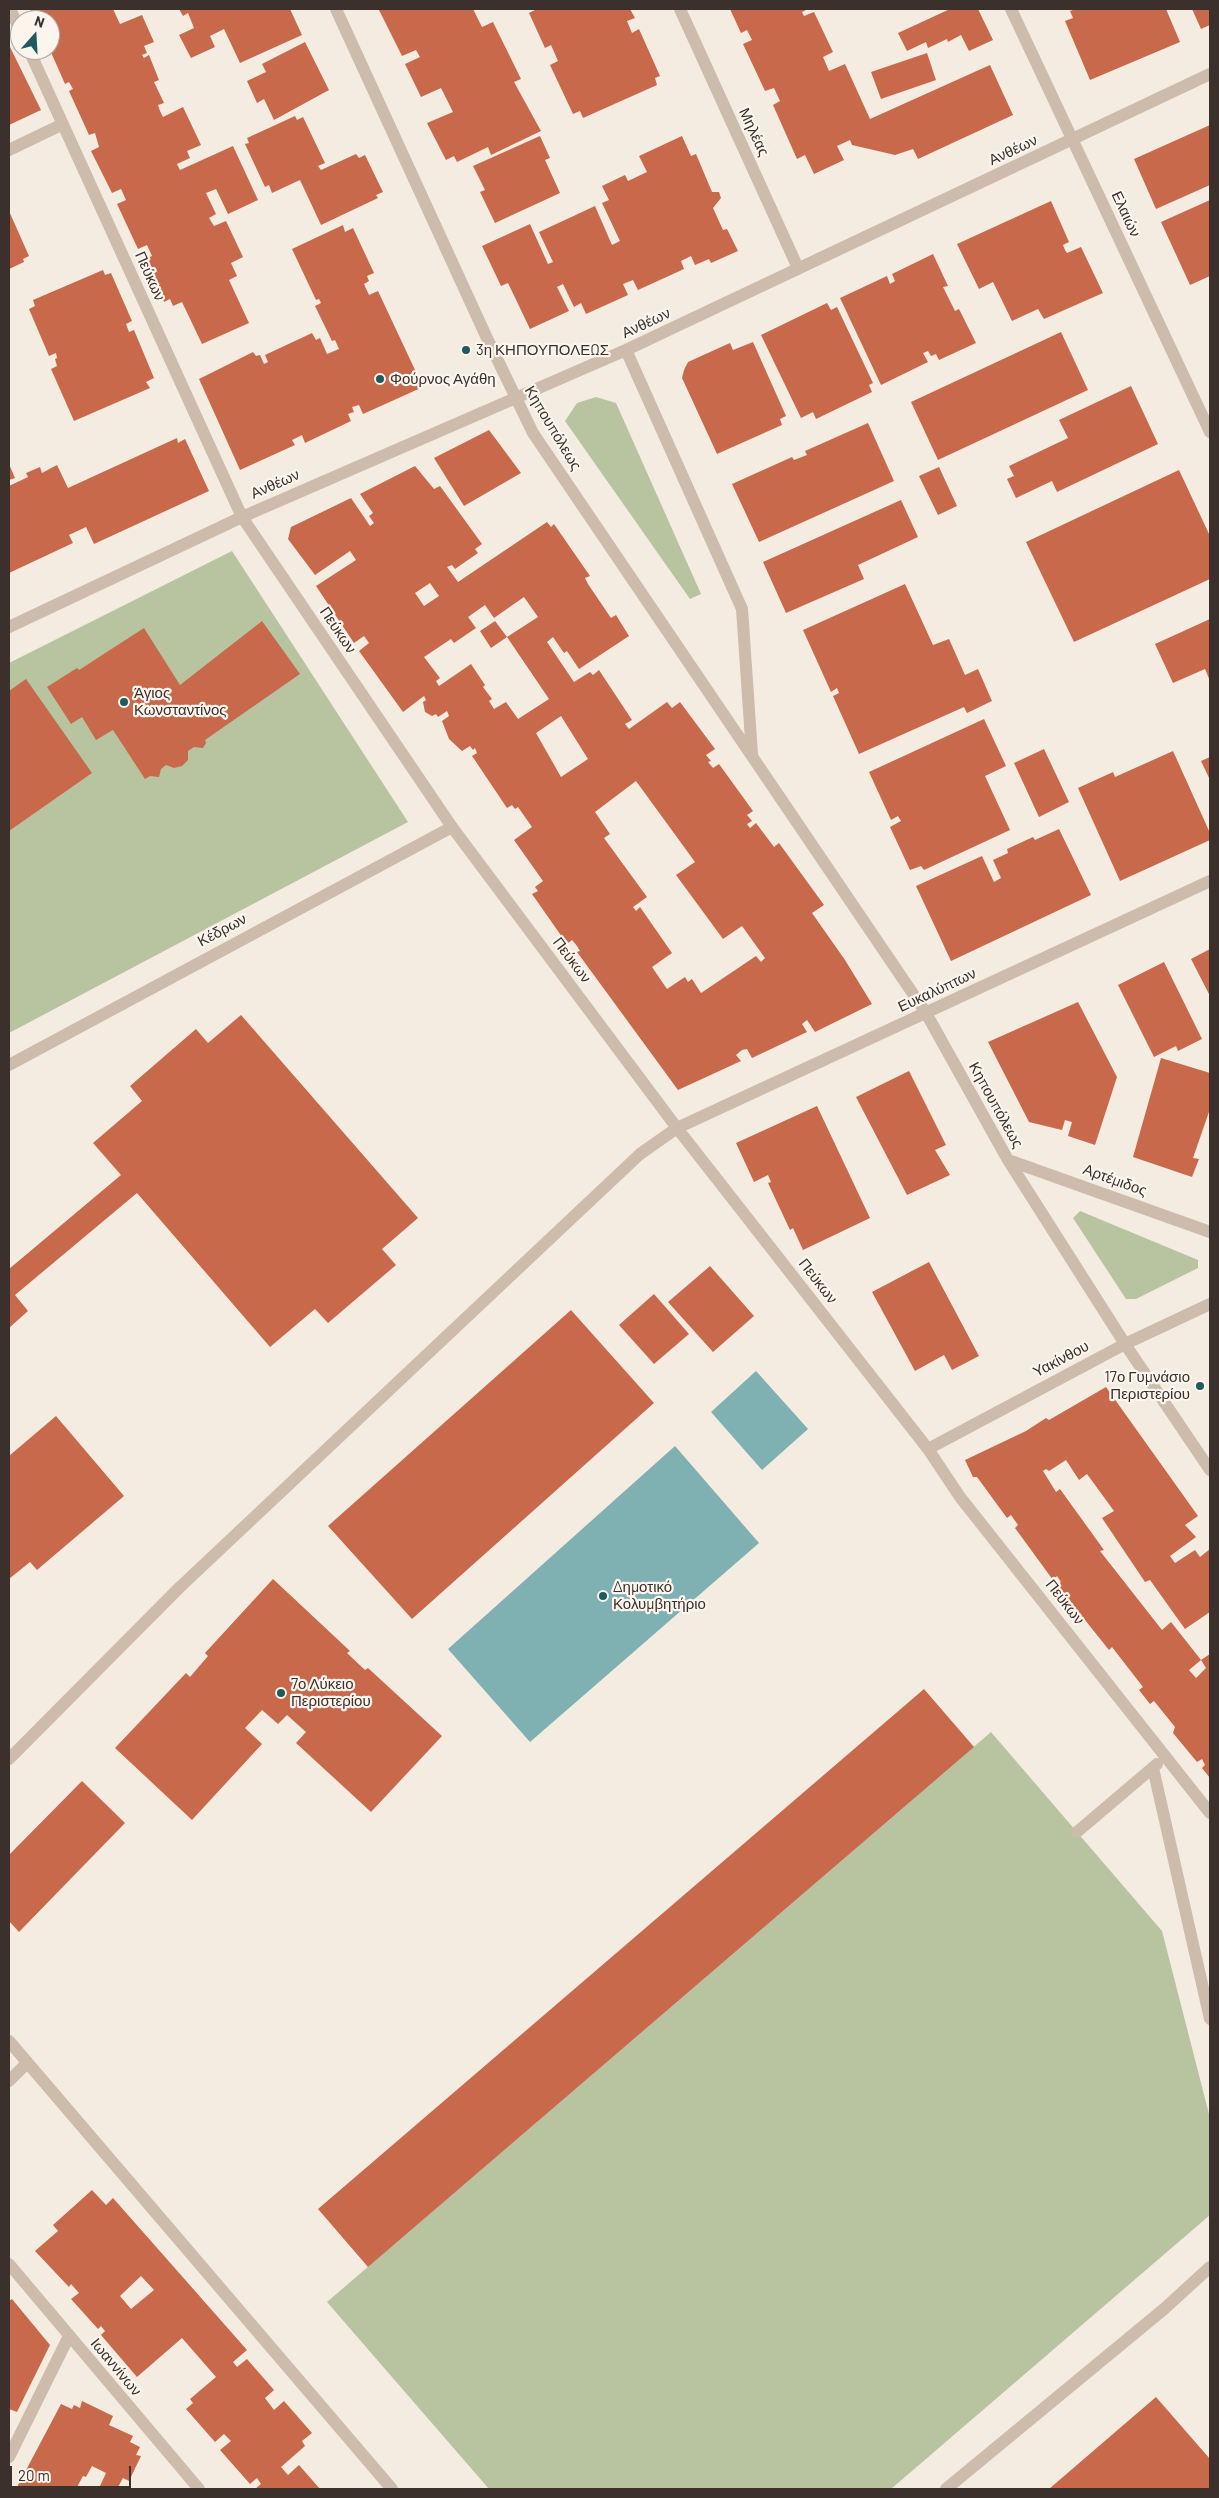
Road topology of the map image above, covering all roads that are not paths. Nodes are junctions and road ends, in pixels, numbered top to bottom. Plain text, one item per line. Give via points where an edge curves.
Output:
1 (336, 9) edge
2 (680, 9) edge
3 (1012, 9) edge
4 (34, 60) edge
5 (1210, 74) edge
6 (63, 124) junction
7 (1073, 140) junction
8 (9, 150) edge
9 (798, 268) junction
10 (626, 350) junction
11 (514, 397) junction
12 (1210, 432) edge
13 (242, 516) junction
14 (9, 626) edge
15 (753, 757) junction
16 (452, 827) junction
17 (1210, 881) edge
18 (926, 1013) junction
19 (9, 1065) edge
20 (677, 1128) junction
21 (1008, 1160) junction
22 (1210, 1232) edge
23 (1210, 1304) edge
24 (1125, 1344) junction
25 (928, 1448) junction
26 (1210, 1470) edge
27 (1165, 1756) junction
28 (9, 1759) edge
29 (1153, 1768) junction
30 (1210, 1813) edge
31 (1077, 1832) dead end
32 (1207, 1991) edge
33 (1210, 2019) edge
34 (9, 2042) edge
35 (27, 2063) junction
36 (9, 2081) edge
37 (9, 2264) edge
38 (1210, 2267) edge
39 (69, 2336) junction
40 (9, 2457) edge
41 (199, 2489) edge
42 (392, 2489) edge
43 (946, 2489) edge

1 - 11 street, Κηπουπόλεως
2 - 9 street, Μηλέας
3 - 7 street, Ελαιών
4 - 6 street, Πεύκων
5 - 7 street, Ανθέων
6 - 8 street
6 - 13 street, Πεύκων
7 - 9 street, Ανθέων
7 - 12 street, Ελαιών
9 - 10 street, Ανθέων
10 - 11 street, Ανθέων
10 - 15 street, Κηπουπόλεως via 742,610
11 - 13 street, Ανθέων
11 - 15 street, Κηπουπόλεως via 533,433
13 - 14 street, Ανθέων
13 - 16 street, Πεύκων
15 - 18 street, Κηπουπόλεως
16 - 19 street, Κέδρων
16 - 20 street, Πεύκων
17 - 18 street, Ευκαλύπτων
18 - 20 street, Ευκαλύπτων
18 - 21 street, Κηπουπόλεως
20 - 25 street, Πεύκων
20 - 28 street, Ευκαλύπτων via 640,1154 332,1443 179,1588
21 - 22 street, Αρτέμιδος
21 - 24 street, Κηπουπόλεως
23 - 24 street, Υακίνθου
24 - 25 street, Υακίνθου
24 - 26 street, Κηπουπόλεως
25 - 27 street, Πεύκων via 960,1496
27 - 29 street
27 - 30 street, Πεύκων
29 - 31 street
29 - 32 street
32 - 33 street
34 - 35 street
35 - 36 street
35 - 42 street
37 - 39 street, Ιωαννίνων
38 - 43 street via 1164,2309
39 - 40 street
39 - 41 street, Ιωαννίνων

